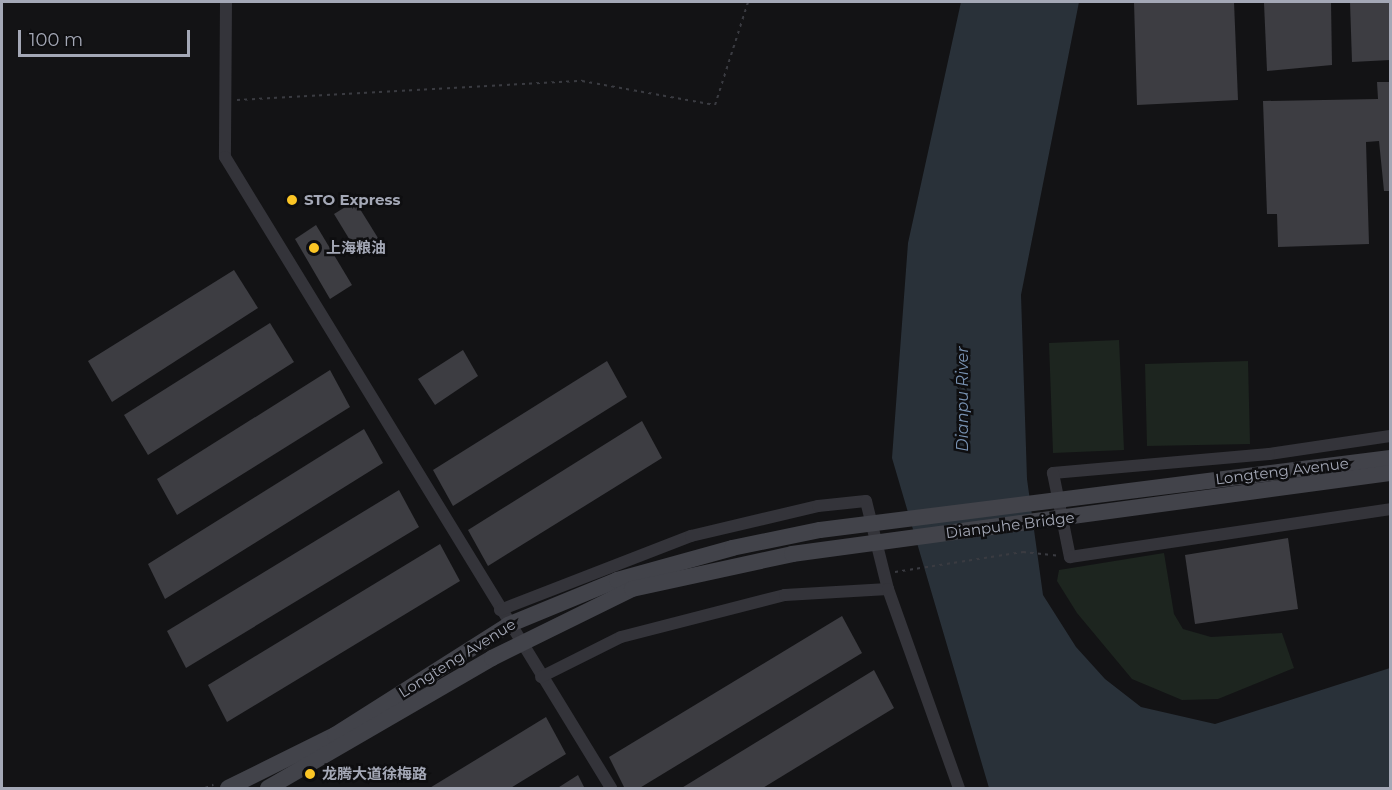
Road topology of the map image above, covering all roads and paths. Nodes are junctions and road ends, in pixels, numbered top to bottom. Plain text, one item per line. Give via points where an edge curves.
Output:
1 (226, 2) edge
2 (748, 2) edge
3 (225, 101) junction
4 (1390, 436) edge
5 (1390, 458) edge
6 (1390, 473) edge
7 (1174, 484) joint
8 (1177, 503) joint
9 (1390, 509) edge
10 (839, 528) joint
11 (842, 547) joint
12 (1070, 557) junction
13 (885, 575) junction
14 (888, 589) junction
15 (504, 618) junction
16 (520, 644) junction
17 (541, 677) junction
18 (228, 789) edge
19 (268, 789) edge
20 (611, 789) edge
21 (959, 789) edge

1 - 3 street
2 - 3 path via 715,105 582,81
3 - 15 street via 225,157
4 - 12 street via 1269,454 1053,473
5 - 7 main road, Longteng Avenue
6 - 8 main road, Longteng Avenue
7 - 10 main road, Dianpuhe Bridge
8 - 11 main road, Dianpuhe Bridge
9 - 12 street
10 - 15 main road, Longteng Avenue via 732,548 617,580
11 - 16 main road, Longteng Avenue via 733,563 632,589
12 - 13 path via 1023,552 909,567
13 - 14 street
13 - 15 street via 866,501 691,536
14 - 17 street via 785,594 621,637
14 - 21 street
15 - 16 street
15 - 18 main road, Longteng Avenue via 335,735
16 - 17 street
16 - 19 main road, Longteng Avenue
17 - 20 street

